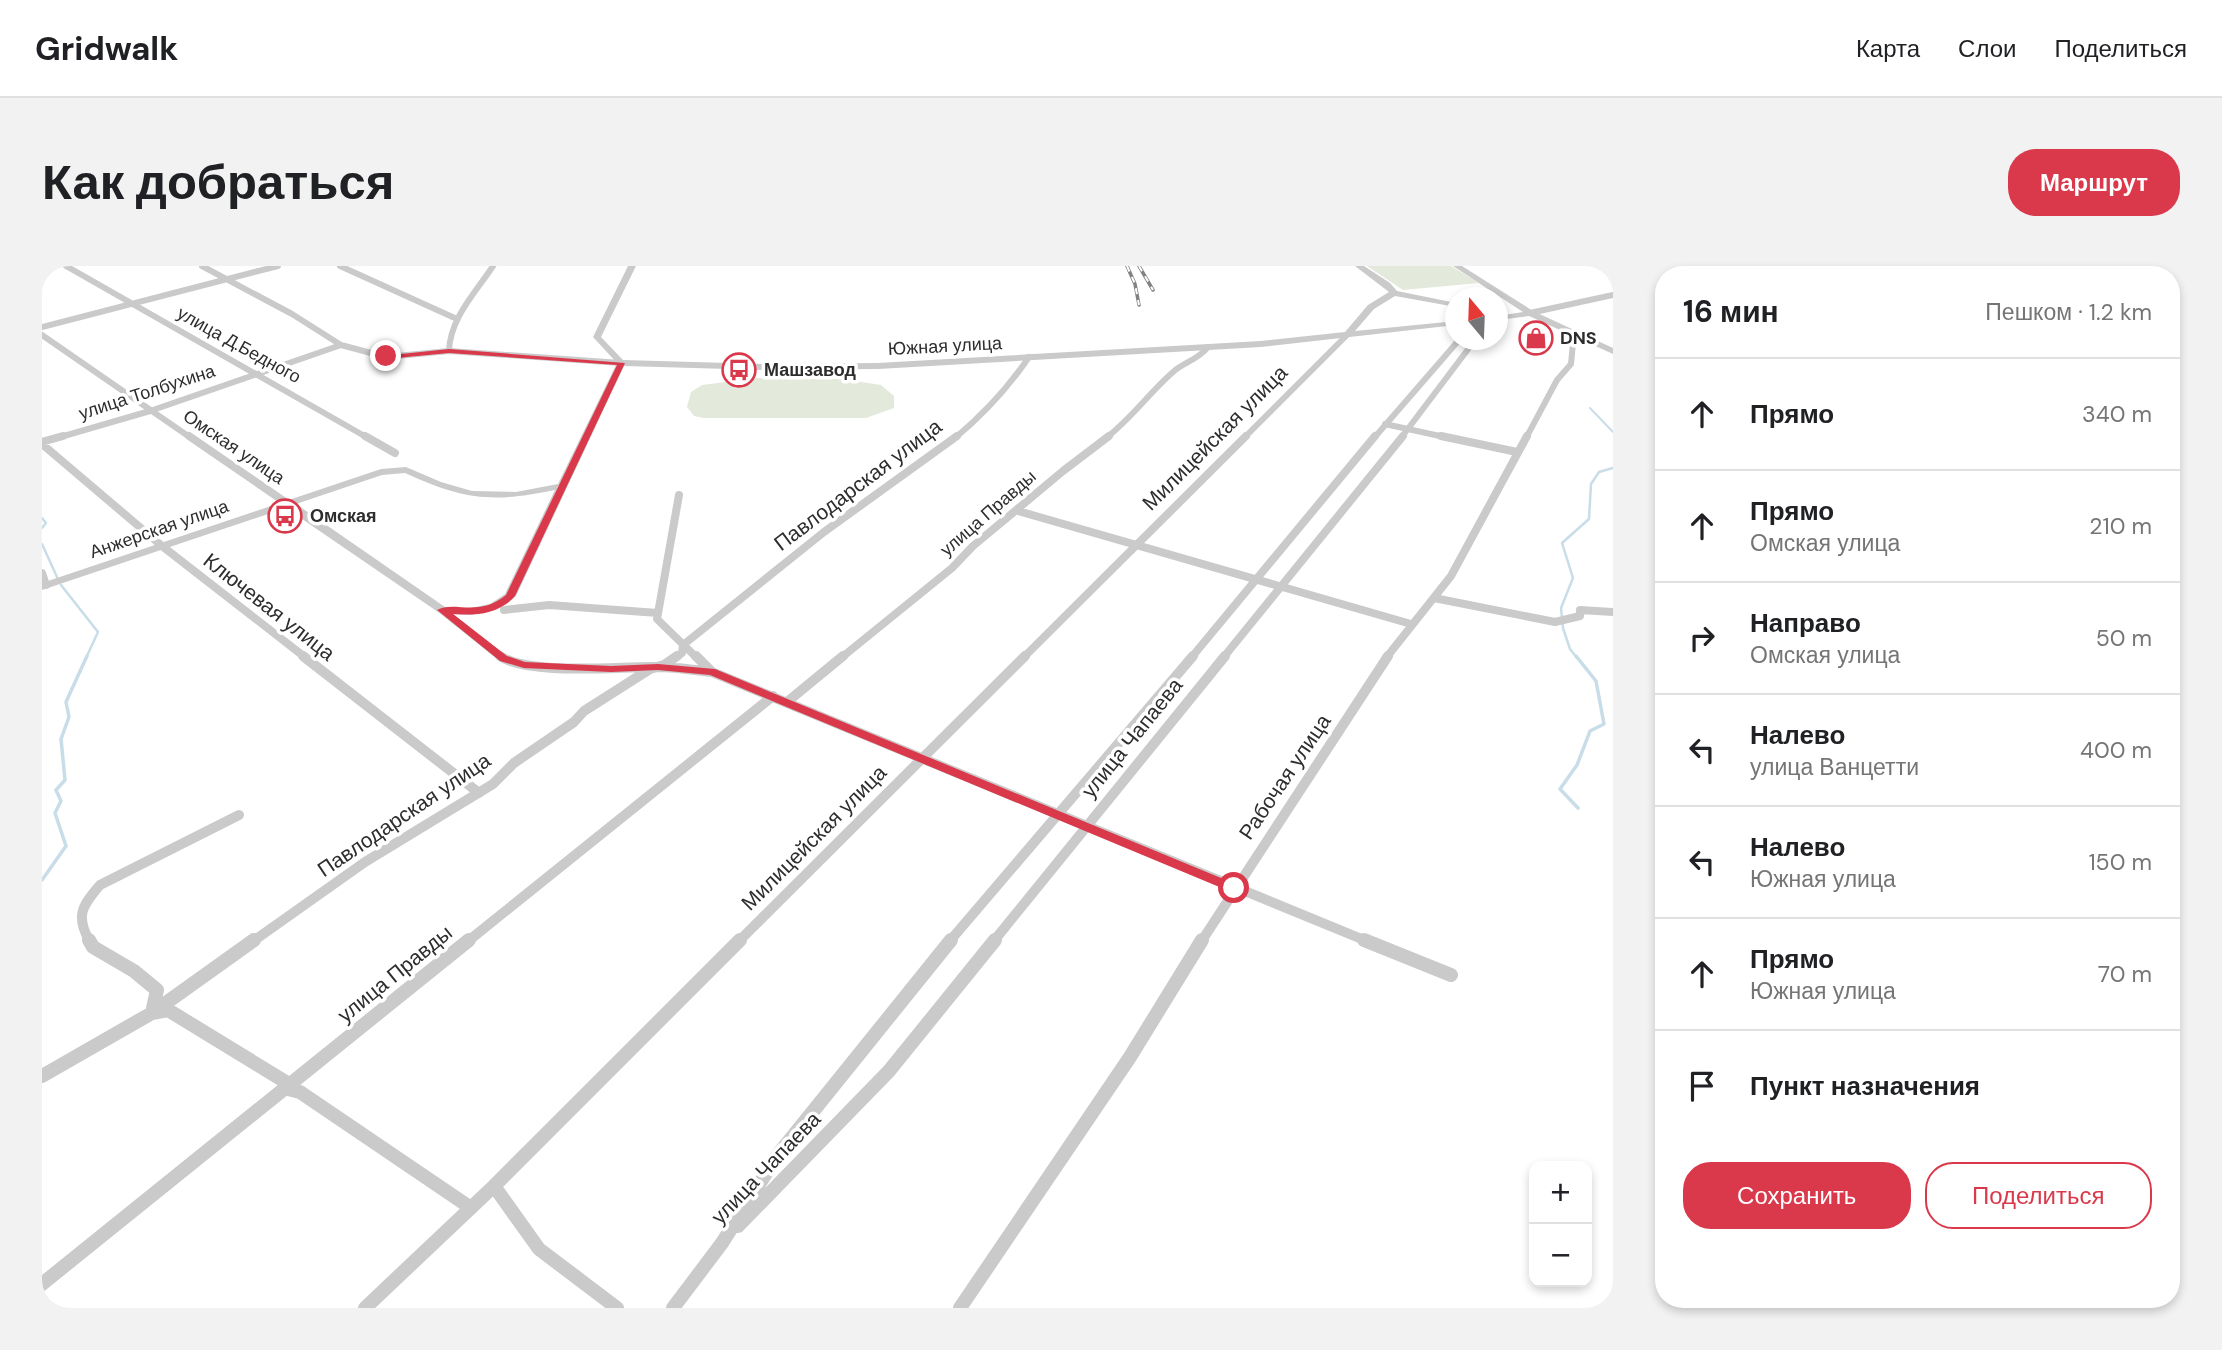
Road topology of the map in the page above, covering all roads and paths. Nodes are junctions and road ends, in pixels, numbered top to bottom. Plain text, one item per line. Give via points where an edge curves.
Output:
1 (66, 266) edge
2 (202, 266) edge
3 (278, 266) edge
4 (340, 266) edge
5 (493, 266) edge
6 (632, 266) edge
7 (1359, 266) edge
8 (1457, 266) edge
9 (228, 278) junction
10 (1394, 293) junction
11 (1613, 295) edge
12 (132, 304) junction
13 (1445, 304) edge
14 (1520, 306) junction
15 (1508, 307) edge
16 (1530, 313) junction
17 (1508, 316) edge
18 (457, 319) junction
19 (1445, 324) edge
20 (42, 327) edge
21 (1348, 334) junction
22 (42, 335) edge
23 (1583, 337) junction
24 (341, 345) junction
25 (1208, 347) junction
26 (1450, 350) edge
27 (1468, 350) edge
28 (449, 351) junction
29 (1613, 351) edge
30 (1029, 357) junction
31 (621, 363) junction
32 (256, 373) junction
33 (150, 411) junction
34 (1385, 424) junction
35 (1409, 429) junction
36 (42, 443) edge
37 (1517, 452) junction
38 (395, 453) dead end
39 (562, 486) junction
40 (678, 495) dead end
41 (288, 504) junction
42 (1018, 511) junction
43 (1139, 544) junction
44 (162, 546) junction
45 (42, 573) edge
46 (1255, 579) junction
47 (44, 586) edge
48 (1281, 587) junction
49 (1434, 598) junction
50 (504, 606) junction
51 (442, 610) junction
52 (1613, 612) edge
53 (658, 614) junction
54 (1411, 624) junction
55 (683, 645) junction
56 (658, 667) junction
57 (712, 672) junction
58 (773, 696) junction
59 (787, 702) junction
60 (924, 758) junction
61 (479, 793) junction
62 (239, 815) dead end
63 (1059, 815) junction
64 (1087, 827) junction
65 (1234, 888) junction
66 (1451, 975) dead end
67 (152, 1013) junction
68 (42, 1076) edge
69 (286, 1086) junction
70 (494, 1186) junction
71 (471, 1208) junction
72 (722, 1243) junction
73 (42, 1284) edge
74 (365, 1308) edge
75 (617, 1308) edge
76 (673, 1308) edge
77 (960, 1308) edge

1 - 12 street, улица Д.Бедного
2 - 9 street
3 - 9 street
4 - 18 street
5 - 18 street
6 - 31 street via 597,337
7 - 10 street
8 - 14 street
9 - 12 street
9 - 24 street
10 - 13 street
10 - 21 street via 1371,307
11 - 16 street
12 - 20 street
12 - 32 street, улица Д.Бедного
14 - 15 street
14 - 16 street
16 - 17 street
16 - 23 street
18 - 28 street
19 - 21 street, Южная улица
21 - 25 street, Южная улица
21 - 43 street, Милицейская улица
22 - 33 street, Омская улица
23 - 29 street
23 - 37 street, Рабочая улица via 1573,343 1575,358 1557,380
24 - 28 street via 386,356
24 - 32 street, улица Толбухина
25 - 30 street, Южная улица
25 - 42 street, улица Правды via 1174,371 1128,421
26 - 34 street, улица Чапаева
27 - 35 street, улица Чапаева
28 - 31 street, Южная улица
30 - 31 street, Южная улица via 764,368
30 - 55 street, Павлодарская улица via 982,415
31 - 39 street
32 - 33 street, улица Толбухина
32 - 38 street, улица Д.Бедного
33 - 36 street, улица Толбухина
33 - 41 street, Омская улица
34 - 35 street
34 - 46 street, улица Чапаева
35 - 37 street
35 - 48 street, улица Чапаева
36 - 44 street, Ключевая улица
37 - 49 street, Рабочая улица via 1451,576
39 - 41 street, Анжерская улица via 516,495 471,494 406,470 381,472
39 - 50 street
40 - 53 street
41 - 44 street, Анжерская улица
41 - 51 street, Омская улица
42 - 43 street
42 - 59 street, улица Правды
43 - 46 street
43 - 60 street, Милицейская улица
44 - 47 street, Анжерская улица
44 - 61 street, Ключевая улица
45 - 47 street
46 - 48 street
46 - 63 street, улица Чапаева
48 - 54 street
48 - 64 street, улица Чапаева
49 - 52 street via 1555,623 1580,616 1580,610
49 - 54 street, Рабочая улица
50 - 51 street via 470,612
50 - 53 street
51 - 56 street, Омская улица via 503,659 524,665
53 - 55 street via 657,619
54 - 65 street, Рабочая улица
55 - 56 street, Павлодарская улица via 682,653
55 - 57 street
56 - 57 street, Омская улица
56 - 61 street, Павлодарская улица via 584,711
57 - 58 street
58 - 59 street
58 - 69 street, улица Правды
59 - 60 street
60 - 63 street
60 - 70 street, Милицейская улица
61 - 67 street, Павлодарская улица via 365,862
62 - 67 street via 100,886 84,903 81,918 93,947 157,990
63 - 64 street
63 - 72 street, улица Чапаева via 911,987 777,1156
64 - 65 street
64 - 72 street, улица Чапаева via 889,1071
65 - 66 street
65 - 77 street, Рабочая улица via 1130,1057
67 - 68 street, Павлодарская улица
67 - 69 street via 169,1010
69 - 71 street
69 - 73 street, улица Правды
70 - 71 street, Милицейская улица
70 - 75 street via 539,1248
71 - 74 street, Милицейская улица
72 - 76 street, улица Чапаева

